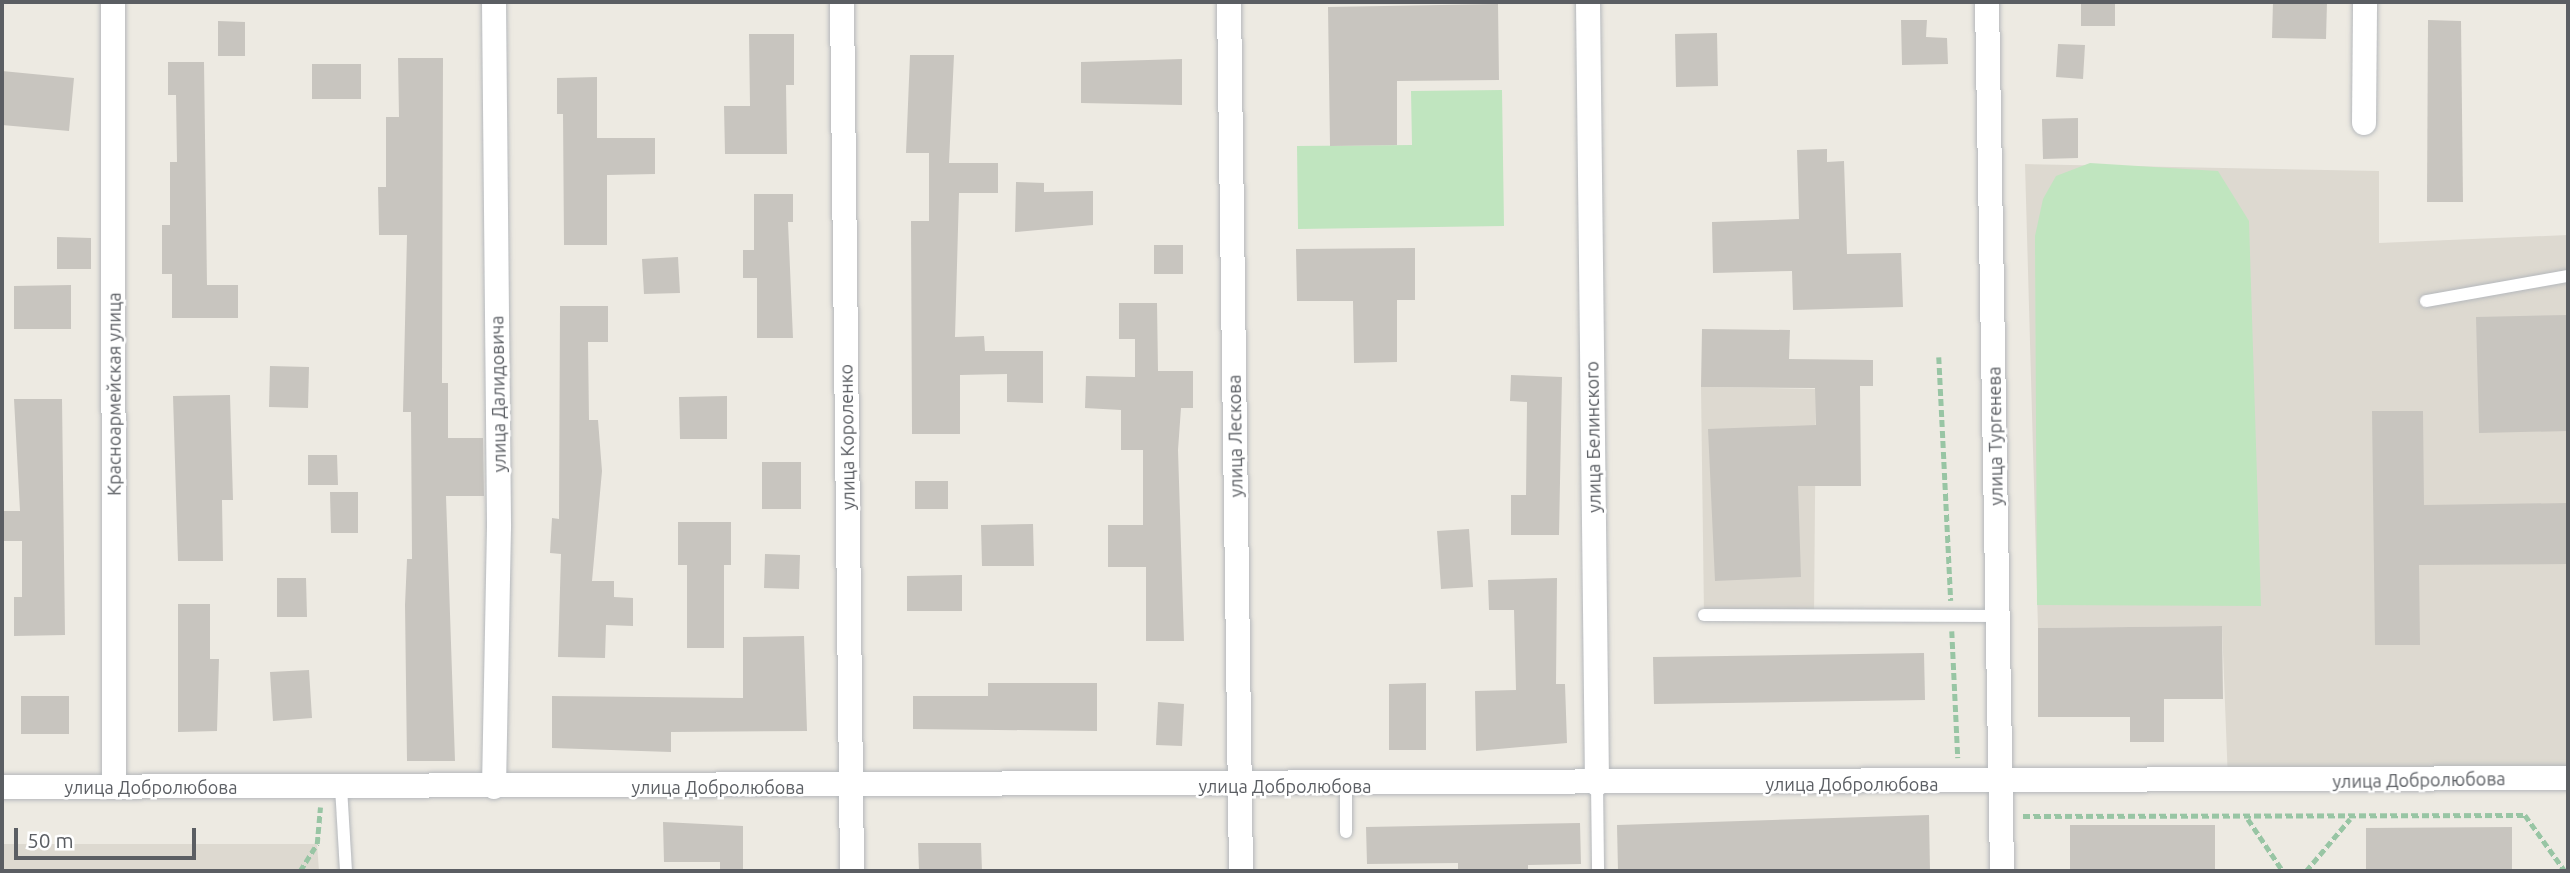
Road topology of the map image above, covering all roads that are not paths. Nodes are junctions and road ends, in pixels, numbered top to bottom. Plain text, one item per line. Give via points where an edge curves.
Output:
1 (113, 2) edge
2 (494, 2) edge
3 (842, 2) edge
4 (1229, 2) edge
5 (1588, 2) edge
6 (1987, 2) edge
7 (2365, 2) edge
8 (2364, 123) dead end
9 (2568, 276) edge
10 (2426, 301) dead end
11 (1704, 615) dead end
12 (1998, 616) junction
13 (2568, 778) edge
14 (2001, 783) junction
15 (1597, 784) junction
16 (1346, 785) junction
17 (114, 786) junction
18 (1241, 786) junction
19 (2, 787) edge
20 (331, 787) junction
21 (494, 787) junction
22 (850, 787) junction
23 (1346, 832) dead end
24 (346, 871) edge
25 (852, 871) edge
26 (1241, 871) edge
27 (1598, 871) edge
28 (2002, 871) edge

1 - 17 street, Красноармейская улица
2 - 21 street, улица Далидовича via 499,527
3 - 22 street, улица Короленко
4 - 18 street, улица Лескова
5 - 15 street, улица Белинского
6 - 12 street, улица Тургенева
7 - 8 street
9 - 10 lane
11 - 12 lane
12 - 14 street, улица Тургенева
13 - 14 street, улица Добролюбова
14 - 15 street, улица Добролюбова
14 - 28 street, улица Тургенева
15 - 16 street, улица Добролюбова
15 - 27 lane, улица Белинского
16 - 18 street, улица Добролюбова
16 - 23 lane
17 - 19 street, улица Добролюбова
17 - 20 street, улица Добролюбова
18 - 22 street, улица Добролюбова
18 - 26 street, улица Лескова
20 - 21 street, улица Добролюбова
20 - 24 lane
21 - 22 street, улица Добролюбова
22 - 25 street, улица Короленко

